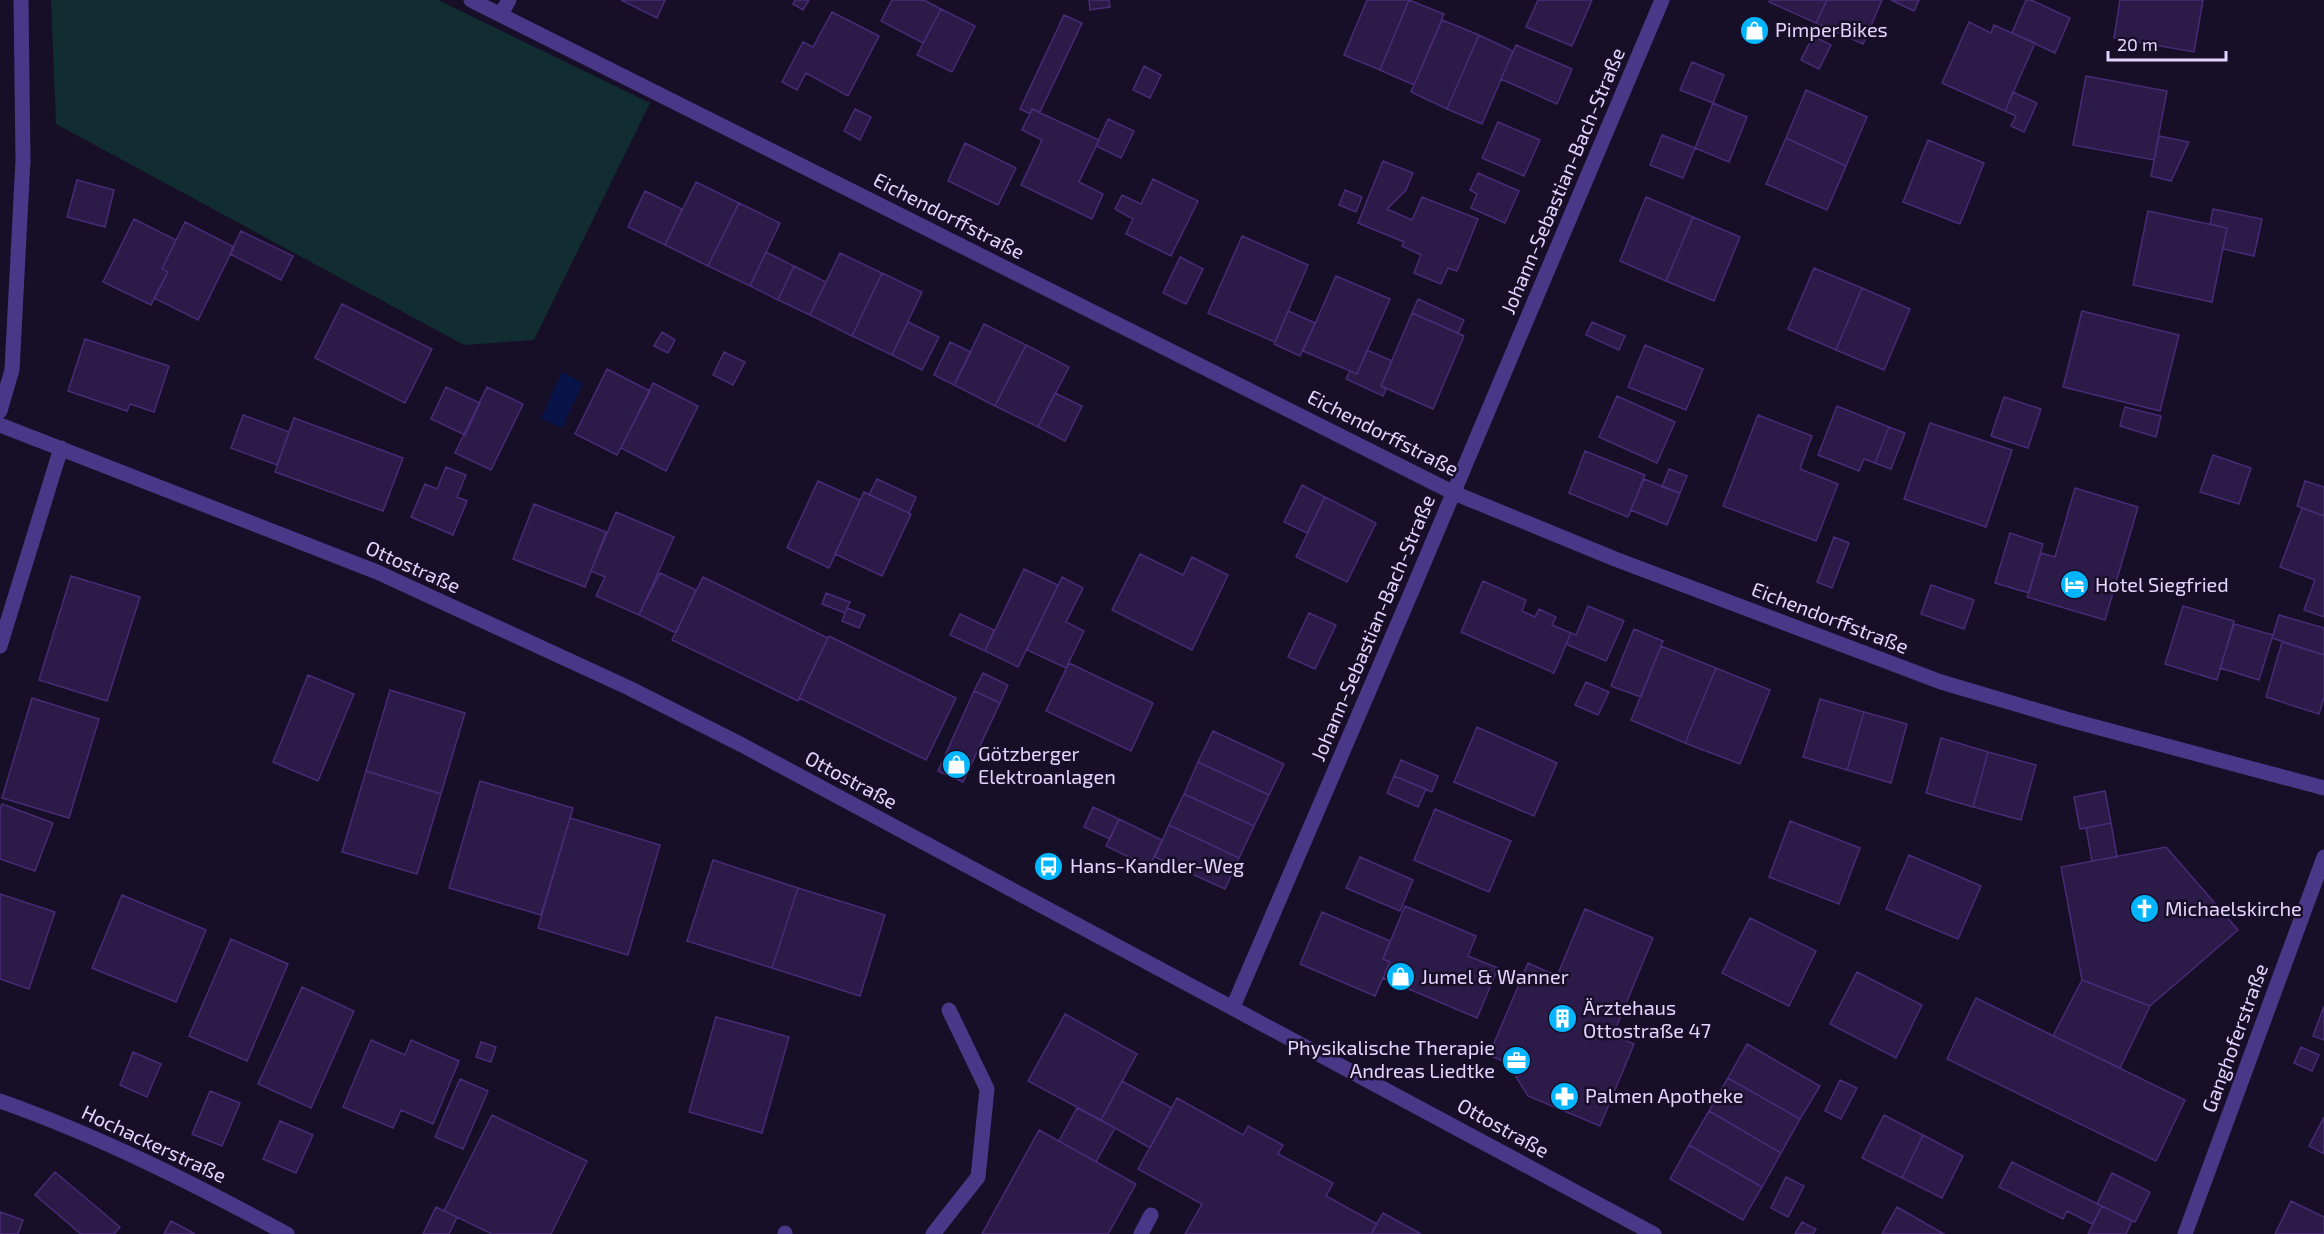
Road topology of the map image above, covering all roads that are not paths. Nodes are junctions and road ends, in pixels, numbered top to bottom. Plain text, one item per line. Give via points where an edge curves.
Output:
1 (21, 0) edge
2 (471, 0) edge
3 (509, 0) edge
4 (1662, 0) edge
5 (501, 14) junction
6 (0, 411) edge
7 (0, 424) edge
8 (61, 448) junction
9 (1454, 493) junction
10 (0, 646) edge
11 (2324, 788) edge
12 (2324, 857) edge
13 (1233, 1007) junction
14 (949, 1010) dead end
15 (0, 1101) edge
16 (1151, 1215) dead end
17 (287, 1234) edge
18 (933, 1234) edge
19 (1141, 1234) edge
20 (1654, 1234) edge
21 (2185, 1234) edge

1 - 6 street via 23,171 12,370
2 - 5 street, Eichendorffstraße
3 - 5 street
4 - 9 street, Johann-Sebastian-Bach-Straße
5 - 9 street, Eichendorffstraße
7 - 8 street, Ottostraße
8 - 10 street
8 - 13 street, Ottostraße via 377,572 629,688
9 - 11 street, Eichendorffstraße via 1615,559 1941,682
9 - 13 street, Johann-Sebastian-Bach-Straße
12 - 21 street, Ganghoferstraße
13 - 20 street, Ottostraße
14 - 18 street via 987,1089 978,1177
15 - 17 street, Hochackerstraße via 48,1118 183,1179
16 - 19 street

